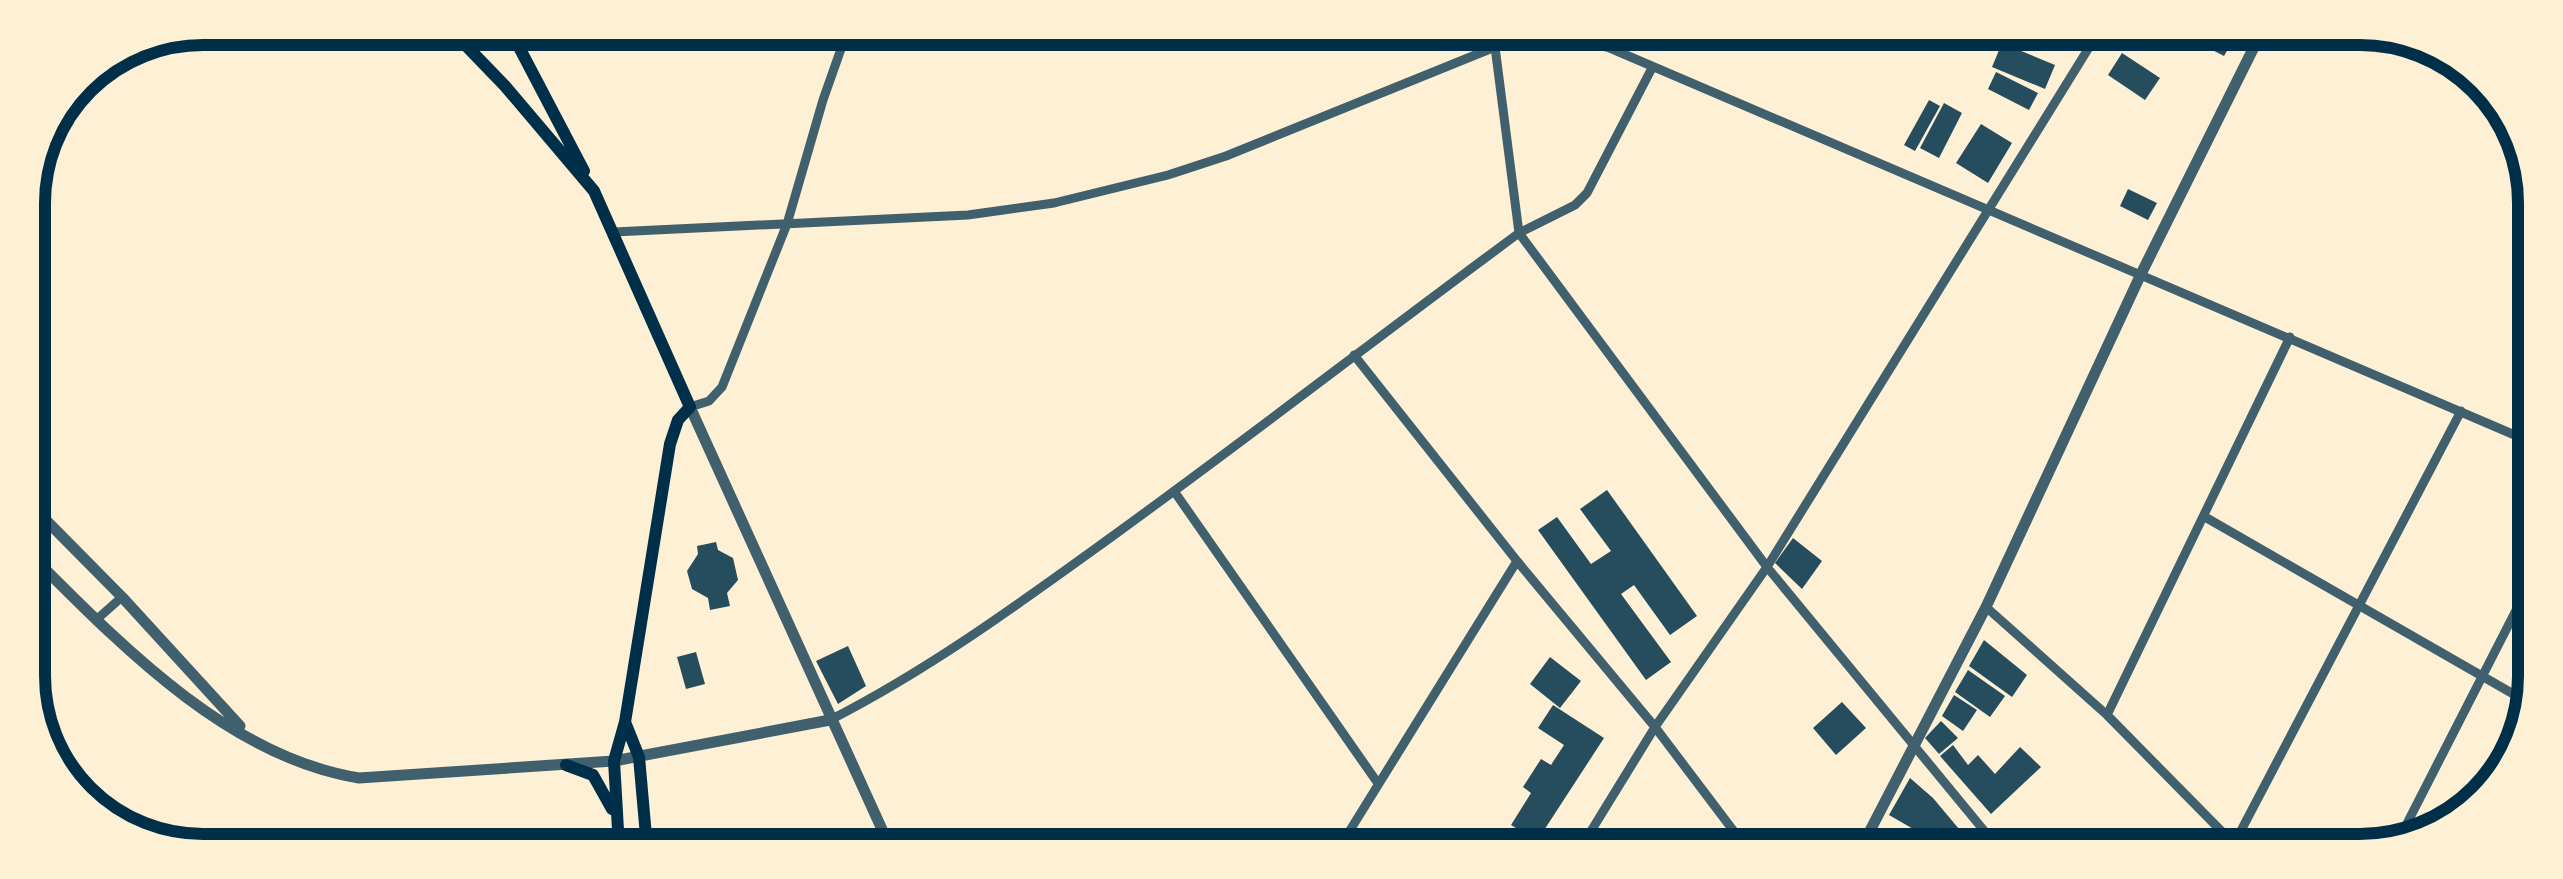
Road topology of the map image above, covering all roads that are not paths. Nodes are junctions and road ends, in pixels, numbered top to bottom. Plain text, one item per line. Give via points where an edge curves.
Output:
1 (465, 45) edge
2 (518, 45) edge
3 (842, 45) edge
4 (1602, 45) edge
5 (2091, 45) edge
6 (2255, 45) edge
7 (1495, 47) joint
8 (1606, 47) joint
9 (1652, 68) junction
10 (594, 192) junction
11 (1990, 210) junction
12 (788, 224) junction
13 (614, 232) junction
14 (1519, 232) junction
15 (2141, 274) junction
16 (2290, 336) junction
17 (1354, 355) junction
18 (690, 407) junction
19 (2461, 410) junction
20 (2518, 436) edge
21 (1174, 492) junction
22 (2205, 517) junction
23 (45, 519) edge
24 (1517, 562) junction
25 (1768, 568) junction
26 (45, 569) edge
27 (122, 597) junction
28 (2358, 603) junction
29 (1986, 607) junction
30 (2518, 607) edge
31 (96, 620) junction
32 (2484, 674) junction
33 (2517, 695) edge
34 (2107, 715) junction
35 (830, 720) junction
36 (625, 722) junction
37 (1655, 726) junction
38 (252, 739) junction
39 (1913, 744) junction
40 (639, 757) junction
41 (614, 761) junction
42 (566, 766) junction
43 (1378, 782) junction
44 (618, 824) junction
45 (2405, 828) edge
46 (618, 834) edge
47 (646, 834) edge
48 (884, 834) edge
49 (1347, 834) edge
50 (1589, 834) edge
51 (1736, 834) edge
52 (1868, 834) edge
53 (1987, 834) edge
54 (2225, 834) edge
55 (2244, 834) edge

1 - 10 main road
2 - 10 main road
3 - 12 street
4 - 8 street
5 - 11 street
6 - 15 street
7 - 12 street via 1284,135 1168,175 1009,210
7 - 14 street
8 - 9 street
9 - 11 street
9 - 14 street via 1588,193
10 - 13 main road
11 - 15 street
11 - 25 street
12 - 13 street
12 - 18 street via 722,387 709,402
13 - 18 main road
14 - 17 street
14 - 25 street
15 - 16 street
15 - 29 street
16 - 19 street
16 - 22 street
17 - 21 street
17 - 24 street
18 - 35 street
18 - 36 main road via 670,444
19 - 20 street
19 - 28 street
21 - 35 street via 921,670
21 - 43 street
22 - 28 street
22 - 34 street
23 - 27 street
24 - 37 street
24 - 43 street
25 - 37 street
25 - 39 street
26 - 31 street
27 - 31 street
27 - 38 street
28 - 32 street
28 - 55 street
29 - 34 street
29 - 39 street
30 - 32 street
31 - 38 street via 167,682
32 - 33 street
32 - 45 street
34 - 54 street
35 - 40 street
35 - 48 street
36 - 40 main road
36 - 41 main road
37 - 50 street
37 - 51 street
38 - 42 street via 302,765 359,778
39 - 52 street
39 - 53 street
40 - 41 street
40 - 47 main road
41 - 42 street
41 - 44 main road
42 - 44 main road via 600,782
43 - 49 street
44 - 46 main road

